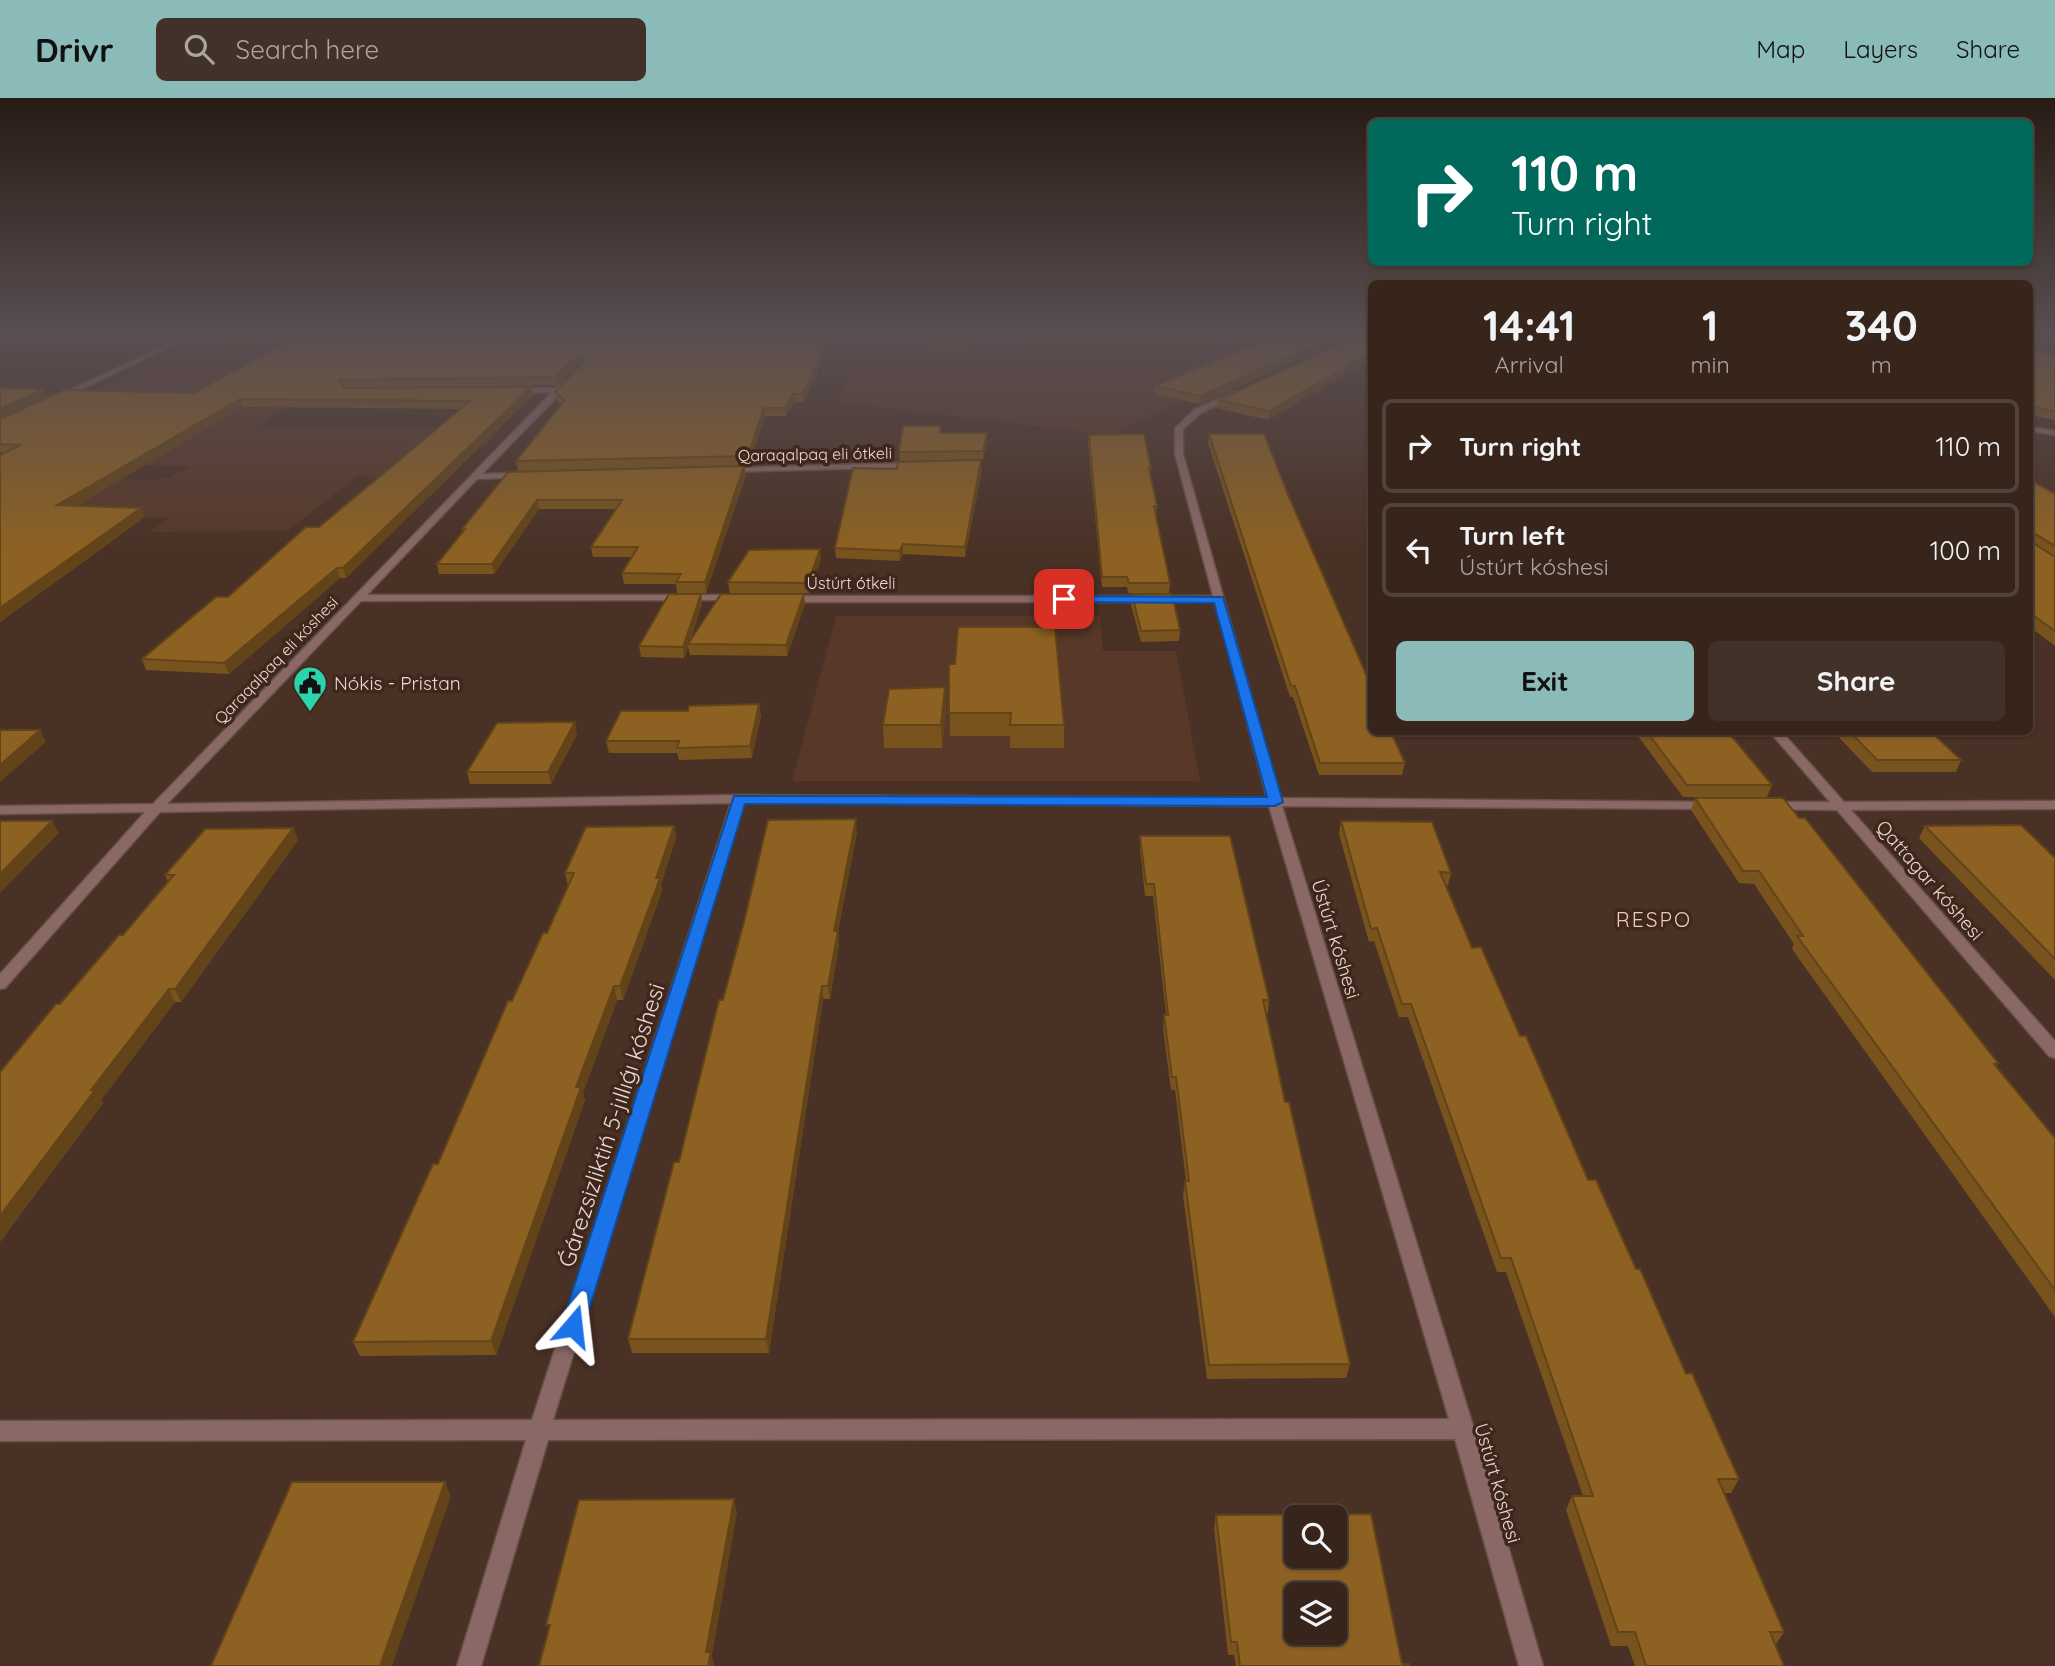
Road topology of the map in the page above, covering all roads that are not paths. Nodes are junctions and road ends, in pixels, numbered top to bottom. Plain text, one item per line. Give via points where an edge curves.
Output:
1 (544, 405) edge
2 (1210, 405) edge
3 (2033, 429) edge
4 (2055, 433) edge
5 (932, 465) edge
6 (710, 471) edge
7 (530, 475) edge
8 (475, 477) junction
9 (358, 598) junction
10 (744, 598) edge
11 (772, 598) edge
12 (1219, 599) junction
13 (1779, 735) edge
14 (739, 799) junction
15 (1275, 802) junction
16 (1730, 805) edge
17 (1758, 805) edge
18 (2055, 805) edge
19 (1840, 806) junction
20 (0, 810) edge
21 (154, 810) junction
22 (0, 984) edge
23 (2055, 1052) edge
24 (540, 1429) junction
25 (1463, 1429) junction
26 (0, 1431) edge
27 (469, 1666) edge
28 (1531, 1666) edge

1 - 8 street, Qaraqalpaq eli kóshesi
2 - 12 street, Ústúrt kóshesi via 1179,428 1179,454
3 - 4 street
5 - 6 street, Qaraqalpaq eli ótkeli
7 - 8 street
8 - 9 street, Qaraqalpaq eli kóshesi
9 - 10 street
9 - 21 street, Qaraqalpaq eli kóshesi
11 - 12 street, Ústúrt ótkeli
12 - 15 street, Ústúrt kóshesi
13 - 19 street, Qattagar kóshesi
14 - 15 street
14 - 21 street
14 - 24 street, Ǵárezsizliktiń 5-jıllıǵı kóshesi
15 - 16 street
15 - 25 street, Ústúrt kóshesi
17 - 19 street
18 - 19 street
19 - 23 street, Qattagar kóshesi
20 - 21 street
21 - 22 street, Qaraqalpaq eli kóshesi
24 - 25 street
24 - 26 street
24 - 27 street, Ǵárezsizliktiń 5-jıllıǵı kóshesi
25 - 28 street, Ústúrt kóshesi

